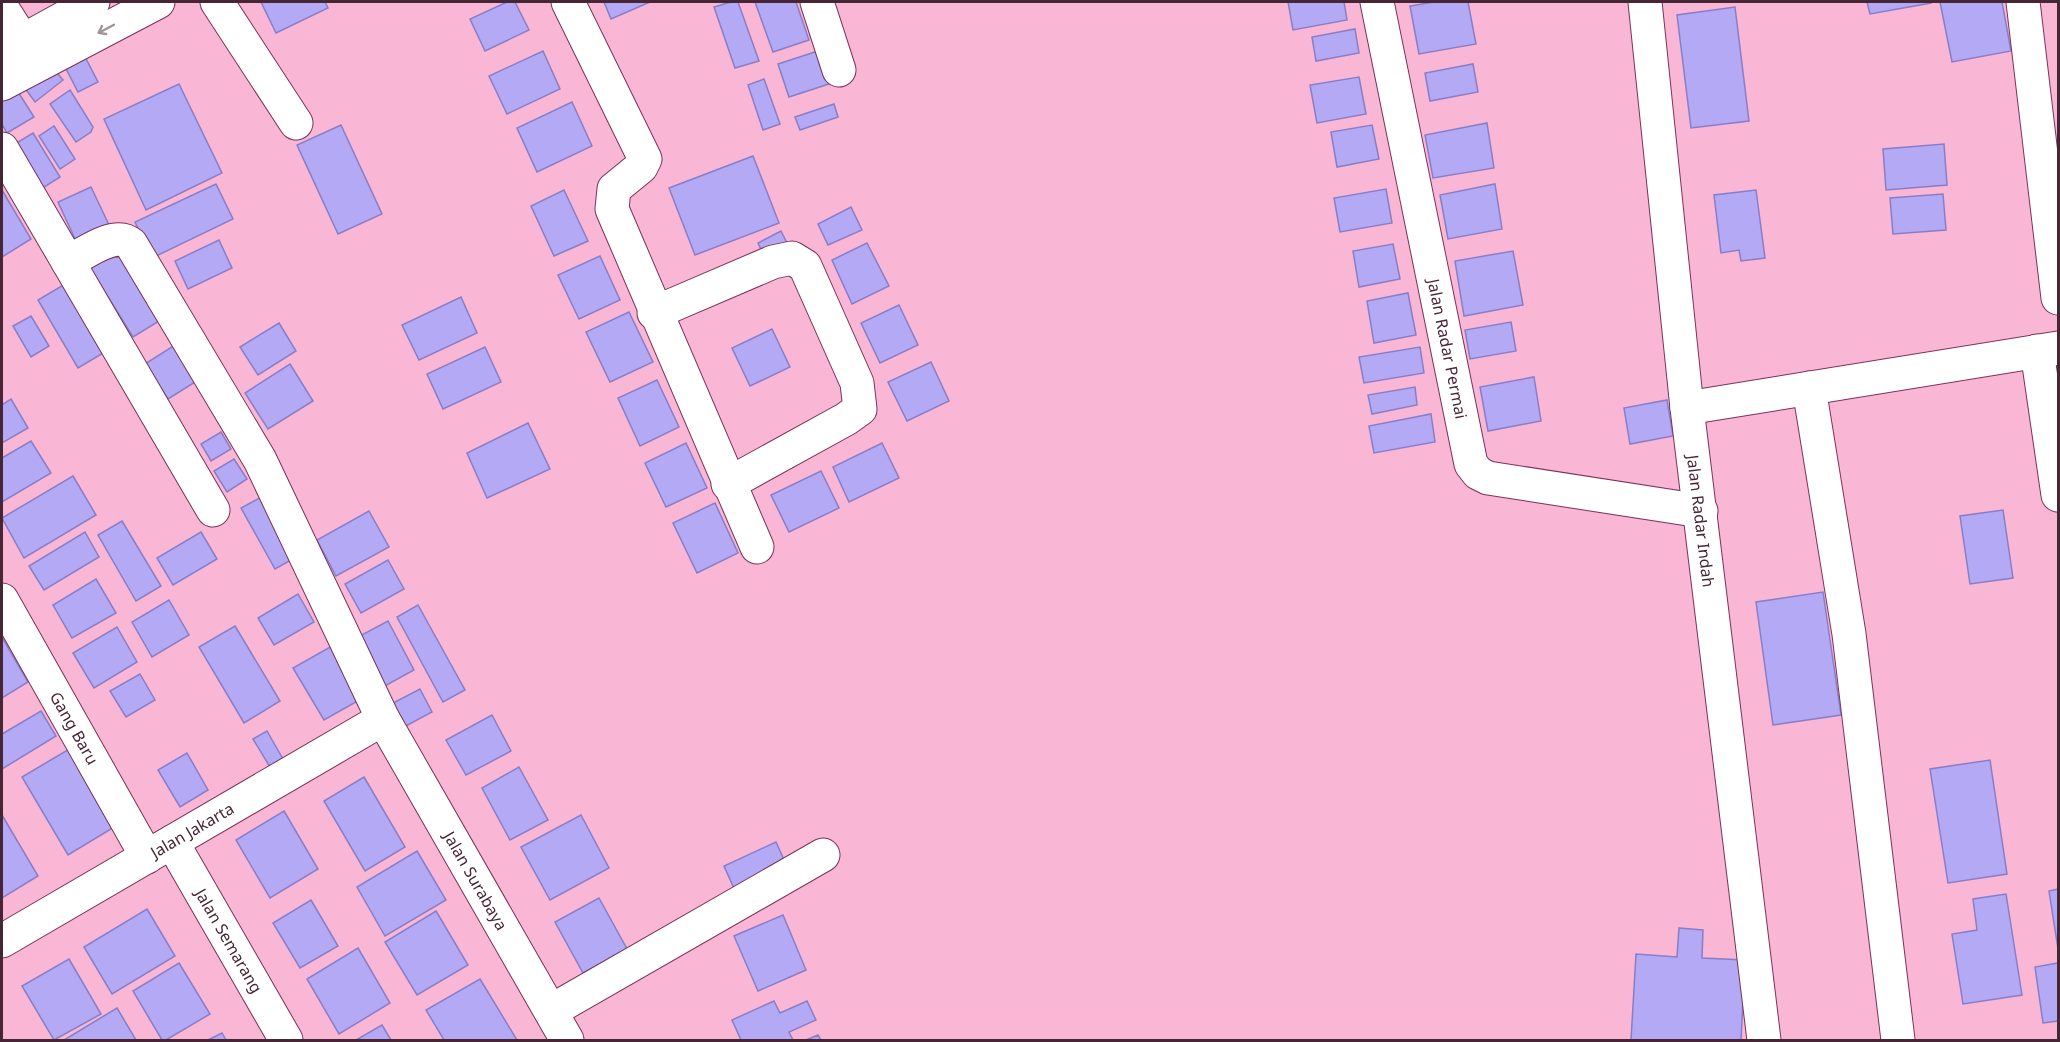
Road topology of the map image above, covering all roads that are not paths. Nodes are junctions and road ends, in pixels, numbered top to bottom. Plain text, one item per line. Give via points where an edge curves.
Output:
1 (93, 2) edge
2 (158, 2) edge
3 (217, 2) edge
4 (568, 2) edge
5 (817, 2) edge
6 (1377, 2) edge
7 (1645, 2) edge
8 (2023, 2) edge
9 (2, 8) edge
10 (12, 46) edge
11 (839, 70) dead end
12 (2, 84) edge
13 (296, 123) dead end
14 (2, 149) edge
15 (68, 261) junction
16 (2058, 298) edge
17 (654, 313) junction
18 (2048, 349) edge
19 (1809, 388) junction
20 (1687, 408) junction
21 (728, 484) junction
22 (2058, 495) edge
23 (213, 510) dead end
24 (1701, 511) junction
25 (757, 547) dead end
26 (2, 600) edge
27 (383, 719) junction
28 (160, 849) junction
29 (823, 855) dead end
30 (2, 941) edge
31 (551, 1011) junction
32 (286, 1041) edge
33 (567, 1041) edge
34 (1764, 1041) edge
35 (1898, 1041) edge

1 - 10 street
2 -> 12 street
3 - 13 street
4 - 17 street via 645,159 614,189 612,209
5 - 11 street
6 - 24 street, Jalan Radar Permai via 1471,465 1488,478
7 - 20 street, Jalan Radar Indah
8 - 16 street
9 - 10 street
14 - 15 street
15 - 23 street
15 - 27 street, Jalan Surabaya via 112,240 131,244 260,460
17 - 21 street
17 - 21 street via 773,262 792,258 805,266 857,383 860,409
18 - 19 street
18 - 22 street
19 - 20 street
19 - 35 street via 1852,654
20 - 24 street, Jalan Radar Indah
21 - 25 street
24 - 34 street, Jalan Radar Indah
26 - 28 street, Gang Baru
27 - 28 street, Jalan Jakarta
27 - 31 street, Jalan Surabaya
28 - 30 street, Jalan Jakarta
28 - 32 street, Jalan Semarang
29 - 31 street
31 - 33 street, Jalan Surabaya

